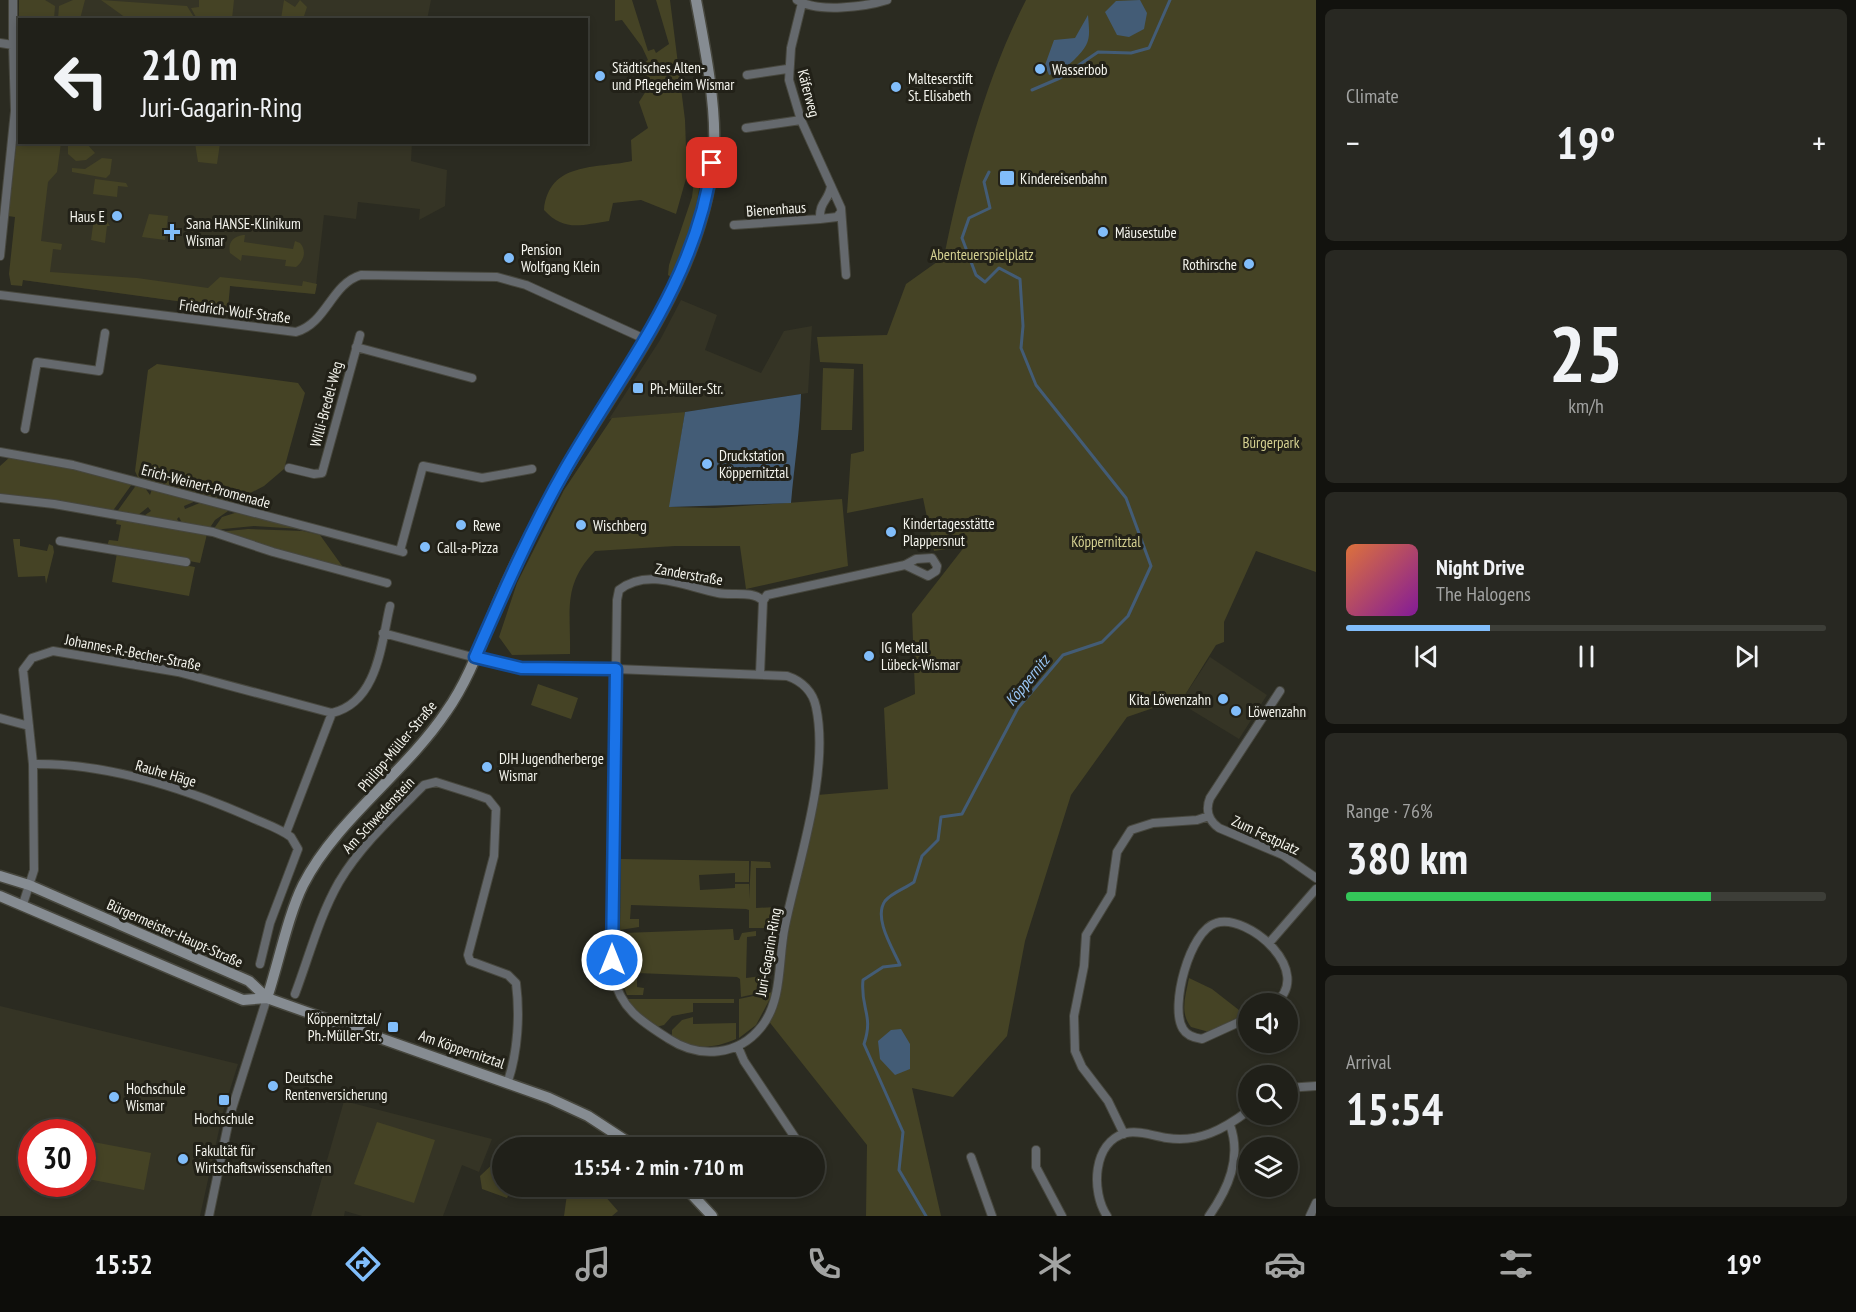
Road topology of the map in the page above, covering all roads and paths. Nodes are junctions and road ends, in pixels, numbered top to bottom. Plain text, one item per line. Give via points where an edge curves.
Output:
1 (13, 0) edge
2 (696, 0) edge
3 (887, 0) edge
4 (799, 2) edge
5 (856, 3) edge
6 (0, 43) edge
7 (14, 45) junction
8 (788, 69) junction
9 (747, 75) dead end
10 (801, 120) junction
11 (746, 128) dead end
12 (831, 186) junction
13 (841, 212) junction
14 (820, 219) junction
15 (734, 225) dead end
16 (0, 256) edge
17 (846, 275) dead end
18 (0, 295) edge
19 (105, 333) dead end
20 (360, 335) dead end
21 (647, 339) junction
22 (356, 347) junction
23 (471, 378) dead end
24 (25, 429) dead end
25 (0, 452) edge
26 (289, 468) dead end
27 (532, 470) dead end
28 (0, 498) edge
29 (60, 542) dead end
30 (186, 562) dead end
31 (906, 565) dead end
32 (387, 582) dead end
33 (763, 601) junction
34 (390, 606) dead end
35 (383, 633) junction
36 (475, 657) junction
37 (616, 669) junction
38 (760, 674) junction
39 (1280, 690) dead end
40 (332, 713) junction
41 (0, 718) edge
42 (29, 726) junction
43 (33, 764) junction
44 (1209, 816) junction
45 (286, 833) junction
46 (0, 876) edge
47 (1316, 878) edge
48 (29, 885) junction
49 (1316, 889) edge
50 (0, 896) edge
51 (23, 904) junction
52 (1270, 942) junction
53 (260, 964) dead end
54 (296, 990) dead end
55 (1285, 993) edge
56 (267, 998) junction
57 (1238, 1023) edge
58 (738, 1047) junction
59 (508, 1081) junction
60 (1316, 1086) edge
61 (1298, 1087) edge
62 (1238, 1119) edge
63 (1230, 1125) junction
64 (1124, 1134) junction
65 (620, 1137) edge
66 (795, 1137) edge
67 (1036, 1150) dead end
68 (971, 1157) dead end
69 (694, 1197) edge
70 (1316, 1203) edge
71 (208, 1216) edge
72 (712, 1216) edge
73 (992, 1216) edge
74 (1062, 1216) edge
75 (1107, 1216) edge
76 (1209, 1216) edge
77 (1310, 1216) edge

1 - 7 street
2 - 21 street, Philipp-Müller-Straße via 714,144 707,200 680,276
3 - 5 street
4 - 5 street via 828,7
4 - 8 street, Käferweg
6 - 7 street
7 - 16 street via 15,111
8 - 9 street
8 - 10 street, Käferweg
10 - 11 street
10 - 12 street, Käferweg
12 - 13 street, Käferweg
12 - 14 street via 820,206
13 - 14 street via 837,217
13 - 17 street, Käferweg
14 - 15 street, Bienenhaus
18 - 21 street, Friedrich-Wolf-Straße via 296,332 317,320 343,285 361,275 497,277 526,285
19 - 24 street via 99,371 37,362
20 - 22 street, Willi-Bredel-Weg
21 - 36 street, Philipp-Müller-Straße via 557,483
22 - 23 street
22 - 26 street, Willi-Bredel-Weg via 322,472
25 - 27 street, Erich-Weinert-Promenade via 73,465 402,552 423,466 482,478
28 - 32 street via 213,532
29 - 30 street
31 - 33 street via 774,592
33 - 37 street, Zanderstraße via 755,595 718,594 676,582 641,579 627,584 619,590 617,600
33 - 38 street
34 - 35 street
35 - 36 street
35 - 40 street via 364,694 354,704
36 - 37 street, Juri-Gagarin-Ring via 521,668
36 - 56 street, Philipp-Müller-Straße via 454,700 431,734 347,825 302,887
37 - 38 street, Juri-Gagarin-Ring
37 - 58 street via 611,858 616,987 634,1015 680,1045 707,1052
38 - 58 street, Juri-Gagarin-Ring via 794,679 810,693 817,715 817,770 784,928 772,1008 761,1028
39 - 44 street via 1210,798
40 - 42 street, Johannes-R.-Becher-Straße via 178,672 53,651 32,658 23,670
40 - 45 street
41 - 42 street
42 - 43 street, Johannes-R.-Becher-Straße
43 - 45 street, Rauhe Häge via 126,776 214,802
43 - 48 street, Johannes-R.-Becher-Straße via 34,870
44 - 47 street, Zum Festplatz via 1219,828 1283,855
44 - 64 street via 1153,823 1131,830 1117,852 1112,894 1086,935 1074,1016 1075,1051
45 - 53 street via 298,849 270,923
46 - 48 street, Bürgermeister-Haupt-Straße
48 - 51 street, Johannes-R.-Becher-Straße
48 - 56 street, Bürgermeister-Haupt-Straße via 249,981
49 - 52 street
50 - 51 street
51 - 56 street via 243,1000
52 - 55 street via 1288,966 1291,977
52 - 57 street via 1235,923 1216,922 1199,934 1184,972 1179,1020 1187,1034 1209,1038
54 - 59 street, Am Schwedenstein via 339,883 358,854 424,785 436,782 488,799 496,809 494,856 468,955 470,961 508,975 516,983 518,1014
56 - 59 street, Am Köppernitztal
56 - 71 street, Philipp-Müller-Straße via 230,1115
58 - 66 street
59 - 65 street, Am Köppernitztal via 588,1116
60 - 61 street
62 - 63 street
63 - 64 street via 1188,1139 1138,1132
63 - 76 street via 1235,1148 1232,1169
64 - 75 street via 1104,1152 1096,1173 1098,1196
67 - 74 street via 1036,1167
68 - 73 street
69 - 72 street
70 - 77 street

